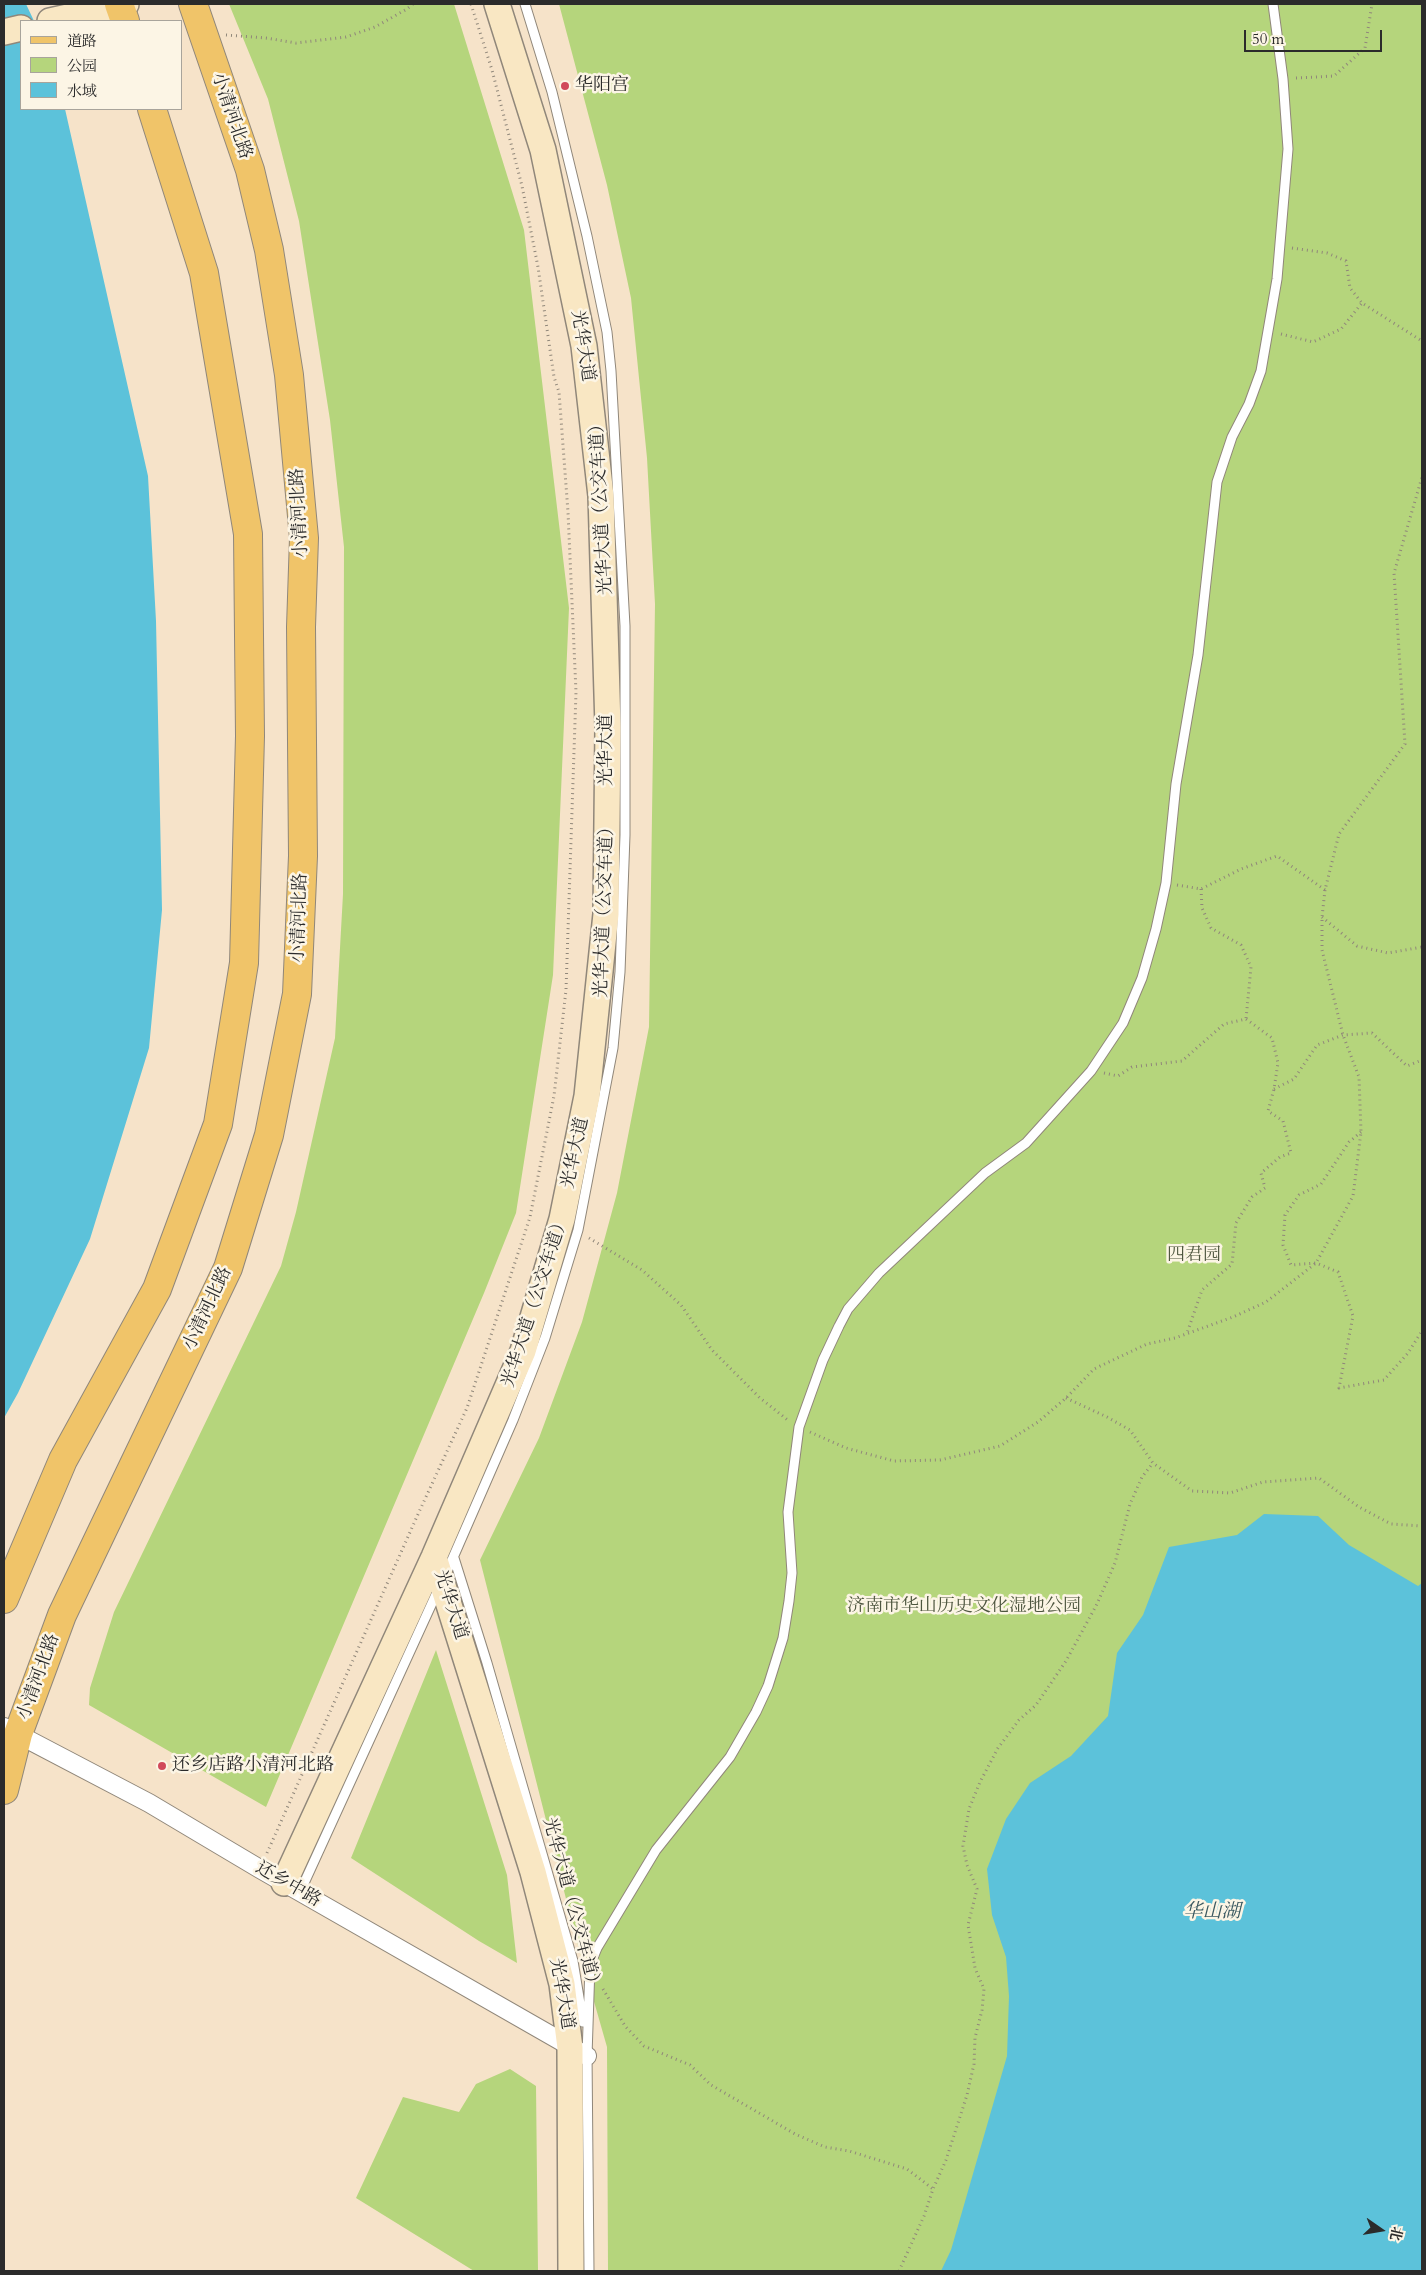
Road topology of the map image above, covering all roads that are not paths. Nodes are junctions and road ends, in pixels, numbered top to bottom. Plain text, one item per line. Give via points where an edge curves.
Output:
1 (193, 4) edge
2 (497, 4) edge
3 (526, 4) edge
4 (1273, 4) edge
5 (122, 9) edge
6 (56, 20) edge
7 (20, 28) edge
8 (4, 32) edge
9 (152, 110) edge
10 (444, 1558) junction
11 (443, 1581) junction
12 (4, 1599) edge
13 (11, 1731) edge
14 (4, 1790) edge
15 (292, 1887) junction
16 (578, 2052) junction
17 (571, 2271) edge
18 (589, 2271) edge

1 - 13 main road, 小清河北路 via 250,170 269,250 290,384 304,538 301,627 303,856 297,994 269,1135 228,1268 62,1615
2 - 10 main road, 光华大道 via 543,150 584,346 601,496 606,619 606,914 587,1096 562,1220 523,1351
3 - 10 lane, 光华大道（公交车道） via 552,92 586,236 606,332 612,381 624,616 625,835 620,972 613,1048 578,1230 545,1338 513,1420 470,1516
4 - 16 lane via 1288,149 1281,246 1261,371 1232,437 1217,482 1198,655 1176,784 1166,883 1142,978 1123,1023 1091,1070 1026,1143 985,1172 879,1273 848,1309 823,1360 799,1428 788,1512 792,1573 789,1601 783,1638 768,1686 730,1757 656,1850 597,1948 590,1965
5 - 6 main road
7 - 8 main road
9 - 12 main road via 204,273 248,534 250,736 244,963 218,1124 157,1289 63,1460
10 - 11 main road, 光华大道
10 - 15 main road
10 - 16 lane, 光华大道（公交车道） via 492,1682 573,1961 579,1988
11 - 15 lane
11 - 16 main road, 光华大道 via 533,1872
13 - 14 main road, 小清河北路
13 - 15 street, 还乡中路 via 149,1803
15 - 16 street, 还乡中路
16 - 17 main road, 光华大道
16 - 18 lane, 光华大道（公交车道）

